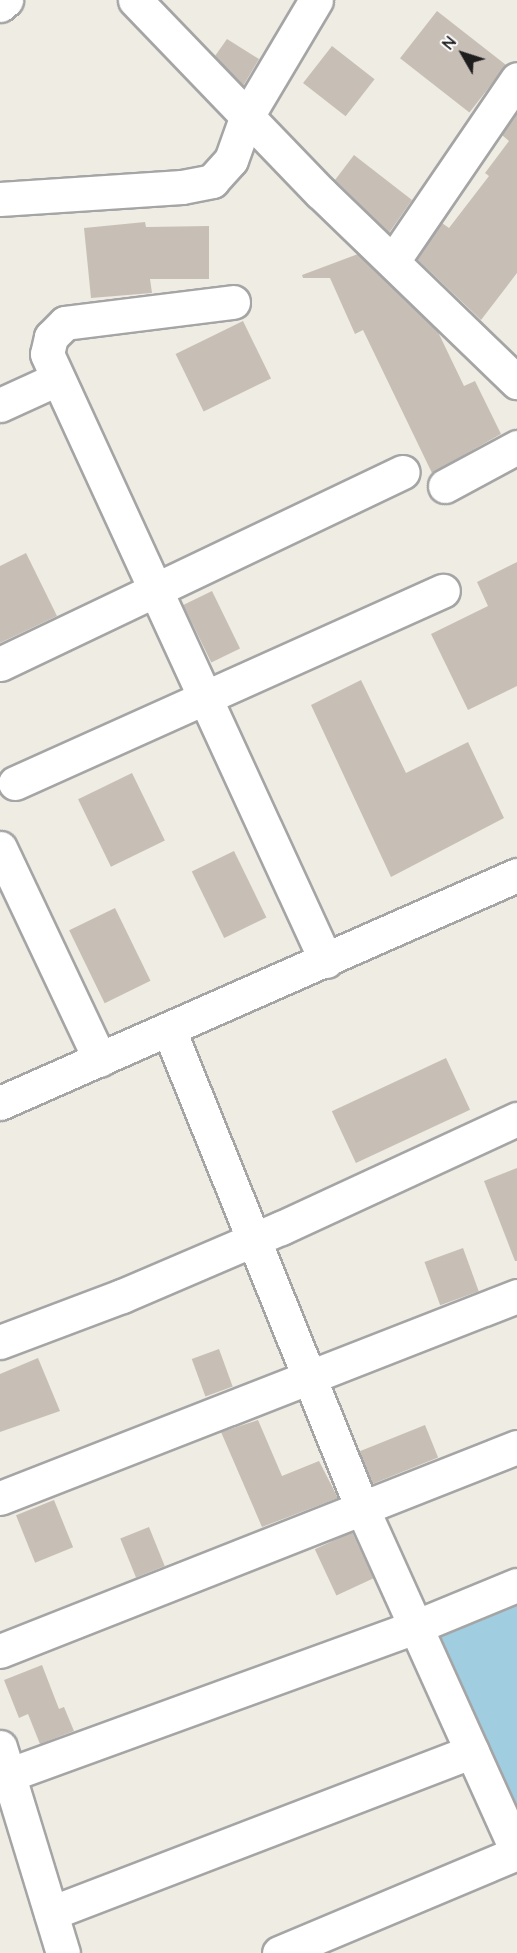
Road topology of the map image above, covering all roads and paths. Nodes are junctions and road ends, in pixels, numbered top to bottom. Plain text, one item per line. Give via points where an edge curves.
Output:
1 (6, 0) edge
2 (135, 0) edge
3 (316, 0) edge
4 (0, 5) edge
5 (517, 79) edge
6 (246, 118) junction
7 (0, 199) edge
8 (393, 261) junction
9 (233, 302) dead end
10 (57, 379) junction
11 (517, 382) edge
12 (0, 405) edge
13 (517, 447) edge
14 (403, 472) dead end
15 (445, 486) dead end
16 (443, 591) dead end
17 (154, 594) junction
18 (0, 664) edge
19 (205, 698) junction
20 (15, 783) dead end
21 (0, 848) edge
22 (517, 874) edge
23 (327, 961) junction
24 (169, 1030) junction
25 (100, 1060) junction
26 (0, 1102) edge
27 (517, 1119) edge
28 (254, 1239) junction
29 (517, 1296) edge
30 (0, 1342) edge
31 (308, 1377) junction
32 (517, 1447) edge
33 (0, 1498) edge
34 (362, 1508) junction
35 (517, 1585) edge
36 (415, 1627) junction
37 (0, 1652) edge
38 (471, 1751) junction
39 (4, 1761) edge
40 (514, 1839) edge
41 (51, 1913) junction
42 (63, 1953) edge
43 (279, 1953) edge

1 - 4 street
2 - 6 street
3 - 6 street
5 - 8 street
6 - 7 street via 231,160 212,181 182,187
6 - 8 street
8 - 11 street
9 - 10 street via 65,323 51,337 47,354
10 - 12 street
10 - 17 street
13 - 15 street
14 - 17 street
16 - 19 street
17 - 18 street
17 - 19 street
19 - 20 street
19 - 23 street
21 - 25 street
22 - 23 street
23 - 24 street
24 - 25 street
24 - 28 street
25 - 26 street
27 - 28 street
28 - 30 street via 122,1296
28 - 31 street
29 - 31 street
31 - 33 street
31 - 34 street
32 - 34 street
34 - 36 street
34 - 37 street
35 - 36 street
36 - 38 street
36 - 39 street
38 - 40 street
38 - 41 street
39 - 41 street
40 - 43 street
41 - 42 street

